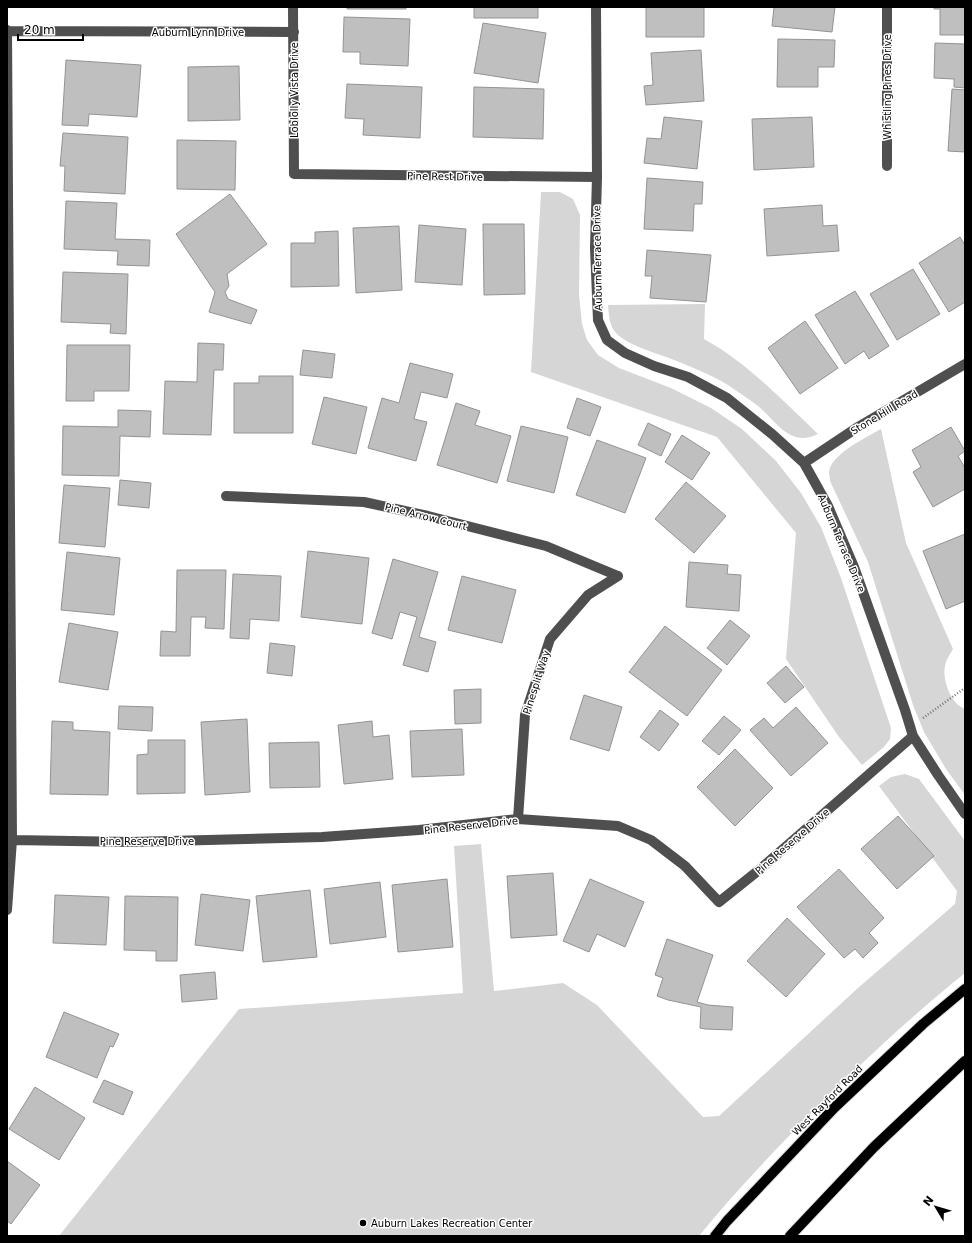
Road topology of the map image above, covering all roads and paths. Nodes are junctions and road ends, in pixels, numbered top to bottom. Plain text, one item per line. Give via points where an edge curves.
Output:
1 (293, 7) edge
2 (596, 7) edge
3 (887, 7) edge
4 (7, 30) edge
5 (294, 32) junction
6 (887, 166) dead end
7 (294, 174) joint
8 (597, 177) junction
9 (965, 364) edge
10 (804, 463) junction
11 (226, 496) dead end
12 (618, 576) joint
13 (965, 688) edge
14 (911, 732) junction
15 (965, 814) edge
16 (518, 819) junction
17 (12, 840) junction
18 (7, 910) edge
19 (965, 989) edge
20 (965, 1061) edge
21 (715, 1236) edge
22 (790, 1236) edge

1 - 5 street, Loblolly Vista Drive
2 - 8 street, Auburn Terrace Drive
3 - 6 street, Whistling Pines Drive
4 - 5 street, Auburn Lynn Drive
4 - 17 street
5 - 7 street, Loblolly Vista Drive
7 - 8 street, Pine Rest Drive
8 - 10 street, Auburn Terrace Drive via 595,248 598,320 607,340 625,353 688,377 727,398
9 - 10 street, Stone Hill Road via 858,427
10 - 14 street, Auburn Terrace Drive via 828,506 854,567
11 - 12 street, Pine Arrow Court via 364,502 546,546
12 - 16 street, Pinesplit Way via 588,595 550,639 525,715
13 - 14 path
14 - 15 street, Auburn Terrace Drive
14 - 16 street, Pine Reserve Drive via 759,870 719,902 685,866 651,840 618,826
16 - 17 street, Pine Reserve Drive via 322,837 131,842
17 - 18 street
19 - 21 main road, West Rayford Road via 923,1024 834,1108
20 - 22 main road via 874,1147

